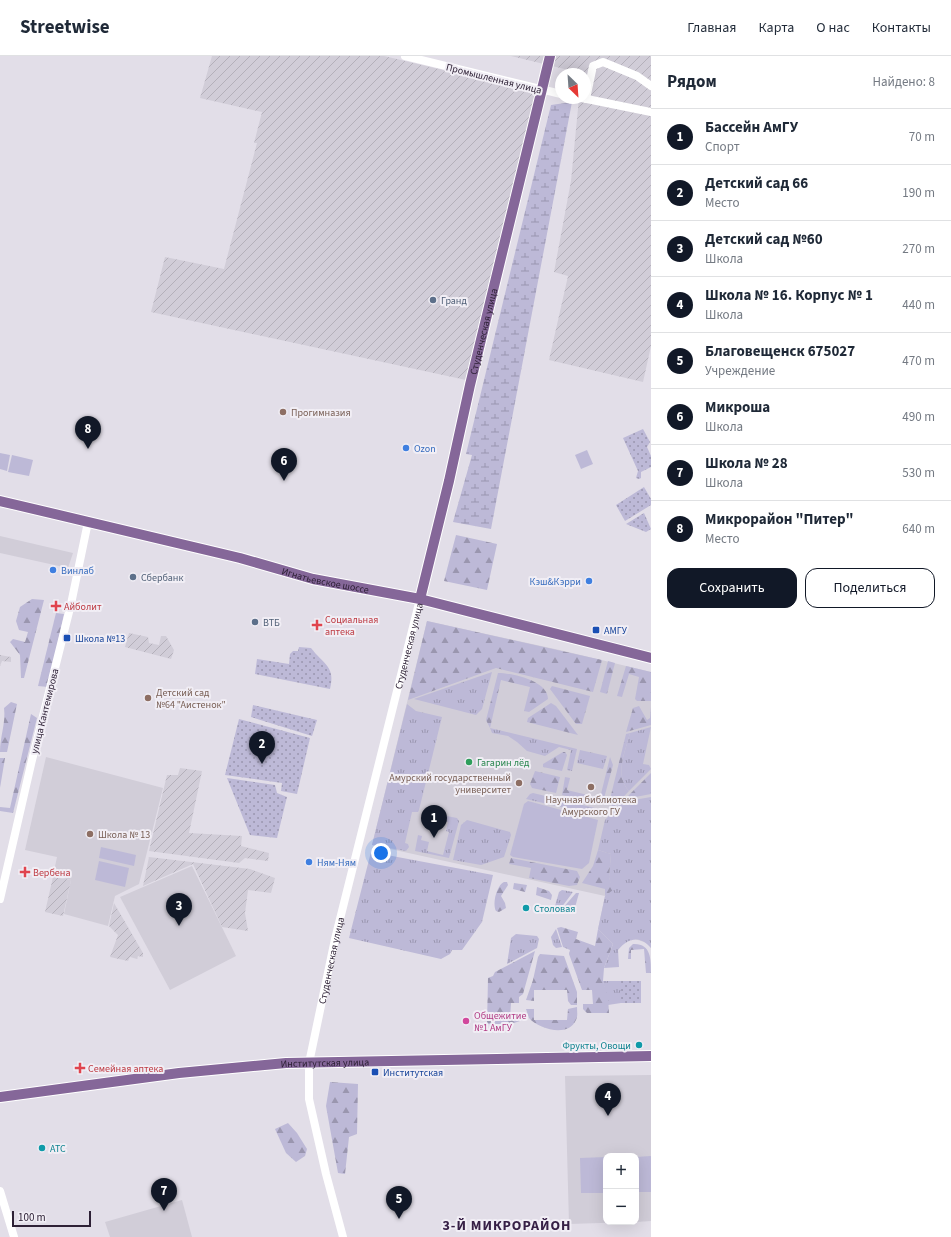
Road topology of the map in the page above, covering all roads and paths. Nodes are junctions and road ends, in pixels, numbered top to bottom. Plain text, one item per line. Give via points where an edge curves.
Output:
1 (405, 56) edge
2 (550, 56) edge
3 (591, 76) edge
4 (651, 86) edge
5 (543, 90) junction
6 (555, 93) edge
7 (591, 99) edge
8 (651, 112) edge
9 (0, 501) edge
10 (88, 522) junction
11 (420, 599) junction
12 (651, 658) edge
13 (0, 900) edge
14 (651, 1056) edge
15 (309, 1063) junction
16 (0, 1097) edge
17 (0, 1191) edge
18 (14, 1237) edge
19 (343, 1237) edge

1 - 5 street, Промышленная улица
2 - 5 main road, Студенческая улица
3 - 4 street via 594,66 603,62 637,76
5 - 6 street, Промышленная улица
5 - 11 main road, Студенческая улица
7 - 8 street
9 - 10 main road, Игнатьевское шоссе
10 - 11 main road, Игнатьевское шоссе via 240,558 313,579
10 - 13 street, улица Кантемирова via 87,536
11 - 12 main road, Игнатьевское шоссе
11 - 15 street, Студенческая улица via 335,939
14 - 15 main road, Институтская улица
15 - 16 main road, Институтская улица via 179,1073
15 - 19 street, Студенческая улица via 309,1099
17 - 18 street

